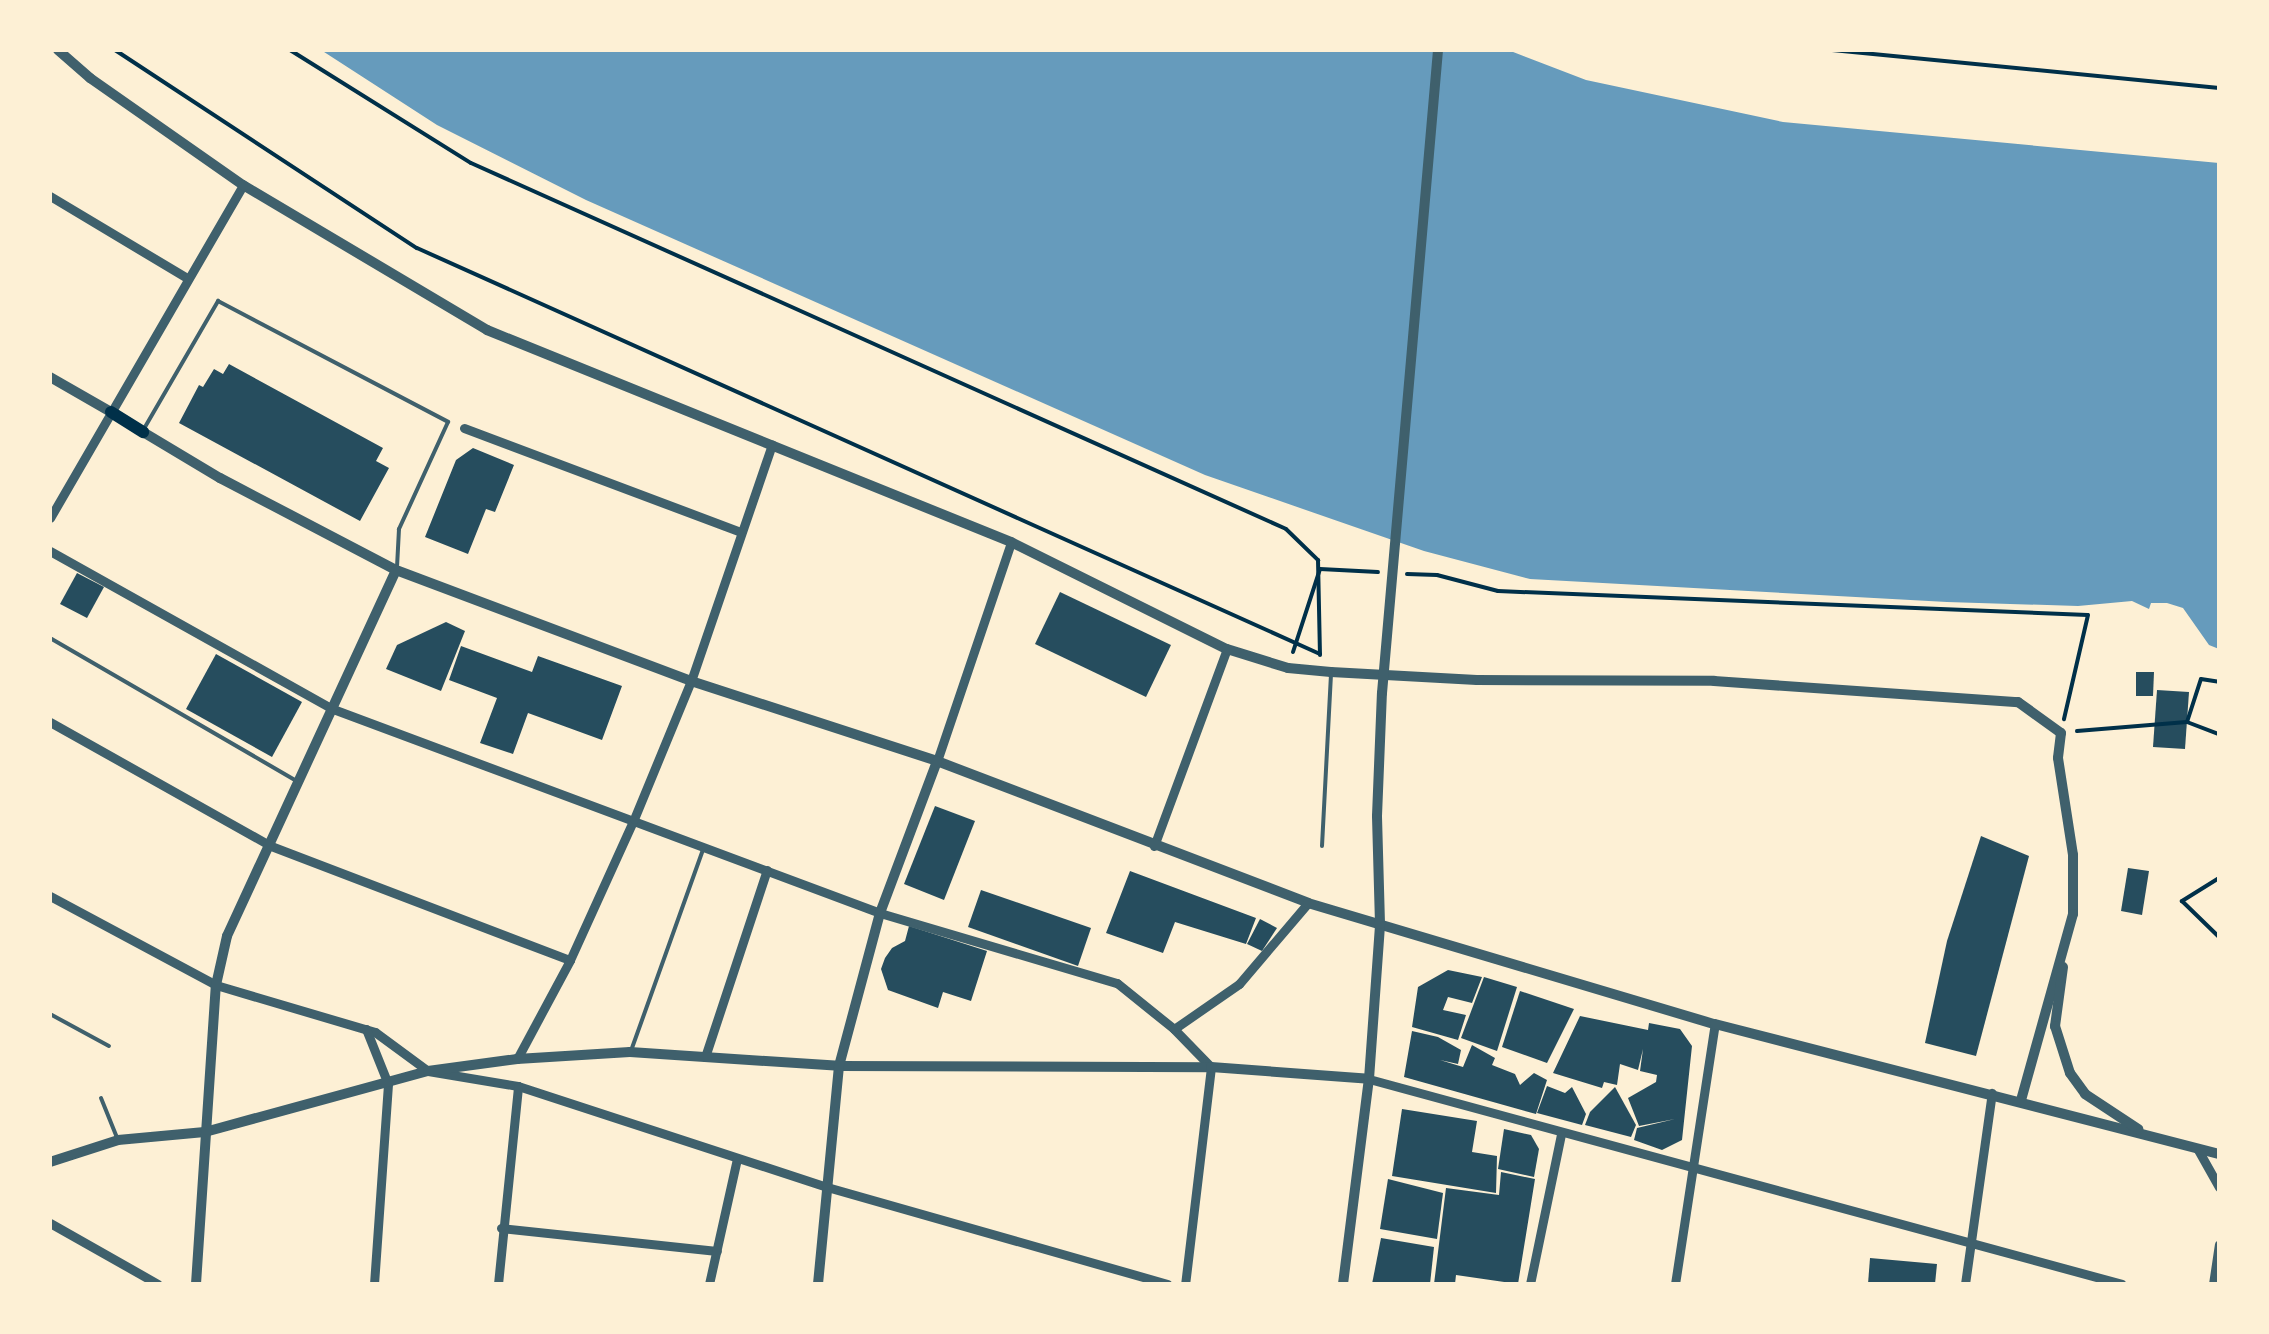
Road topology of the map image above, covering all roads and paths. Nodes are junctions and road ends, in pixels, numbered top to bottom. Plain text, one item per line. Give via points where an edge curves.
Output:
1 (58, 50) edge
2 (114, 50) edge
3 (290, 50) edge
4 (1438, 50) edge
5 (1832, 50) edge
6 (2219, 88) edge
7 (243, 185) junction
8 (50, 196) edge
9 (188, 278) junction
10 (50, 377) edge
11 (111, 412) junction
12 (464, 428) dead end
13 (143, 432) junction
14 (772, 445) junction
15 (50, 518) edge
16 (740, 532) junction
17 (1011, 542) junction
18 (50, 551) edge
19 (1320, 569) junction
20 (396, 570) junction
21 (1378, 572) dead end
22 (1398, 573) dead end
23 (50, 638) edge
24 (1227, 649) junction
25 (1320, 654) junction
26 (1288, 668) junction
27 (1331, 672) junction
28 (691, 681) junction
29 (2219, 682) edge
30 (333, 709) junction
31 (50, 722) edge
32 (2187, 722) junction
33 (2061, 733) junction
34 (2219, 734) edge
35 (938, 761) junction
36 (298, 782) junction
37 (634, 820) junction
38 (270, 846) junction
39 (704, 846) junction
40 (1154, 846) junction
41 (1322, 846) dead end
42 (767, 870) junction
43 (2219, 878) edge
44 (50, 896) edge
45 (1308, 903) junction
46 (880, 913) junction
47 (1380, 924) junction
48 (2219, 937) edge
49 (2064, 950) junction
50 (570, 960) junction
51 (216, 984) junction
52 (50, 1014) edge
53 (1715, 1024) junction
54 (366, 1029) junction
55 (1174, 1029) junction
56 (110, 1046) dead end
57 (630, 1052) junction
58 (705, 1057) junction
59 (517, 1059) junction
60 (839, 1066) junction
61 (1211, 1067) junction
62 (428, 1071) junction
63 (1369, 1079) junction
64 (388, 1084) junction
65 (518, 1086) junction
66 (1992, 1093) junction
67 (101, 1098) dead end
68 (2021, 1100) junction
69 (206, 1132) junction
70 (1561, 1134) junction
71 (2147, 1135) junction
72 (118, 1140) junction
73 (2197, 1148) junction
74 (2219, 1154) edge
75 (737, 1159) junction
76 (50, 1162) edge
77 (1692, 1170) junction
78 (827, 1188) junction
79 (2219, 1188) edge
80 (50, 1223) edge
81 (501, 1228) junction
82 (1970, 1244) junction
83 (2219, 1244) edge
84 (718, 1251) junction
85 (2082, 1278) edge
86 (158, 1284) edge
87 (196, 1284) edge
88 (374, 1284) edge
89 (498, 1284) edge
90 (710, 1284) edge
91 (818, 1284) edge
92 (1167, 1284) edge
93 (1185, 1284) edge
94 (1343, 1284) edge
95 (1530, 1284) edge
96 (1676, 1284) edge
97 (1966, 1284) edge
98 (2122, 1284) edge
99 (2213, 1284) edge

1 - 7 street
2 - 25 path via 417,248
3 - 19 path via 471,163 1286,529 1308,545
4 - 47 street via 1382,693
5 - 6 path
7 - 9 street
7 - 14 street via 487,330
8 - 9 street
9 - 11 street
10 - 11 street
11 - 13 main road
11 - 15 street
12 - 16 street
13 - 20 street
13 - 20 lane via 218,301 448,422 400,529
14 - 16 street
14 - 17 street
16 - 28 street
17 - 24 street
17 - 35 street
18 - 30 street
19 - 21 path
19 - 25 path
19 - 26 path
20 - 28 street
20 - 30 street
22 - 33 path via 1498,592 2088,615
23 - 36 lane
24 - 26 street
24 - 40 street
25 - 27 path
26 - 27 street
27 - 33 street via 1714,682 2018,702
27 - 41 lane
28 - 35 street
28 - 37 street
29 - 32 path via 2201,678
30 - 36 street
30 - 37 street
31 - 38 street
32 - 33 path
32 - 34 path
33 - 49 street via 2058,758 2073,856 2073,914
35 - 40 street
35 - 46 street
36 - 38 street
37 - 39 street
37 - 50 street
38 - 50 street
38 - 51 street via 228,936
39 - 42 street
39 - 57 lane
40 - 45 street
42 - 46 street
42 - 58 street
43 - 48 path via 2182,902
44 - 51 street
45 - 47 street
45 - 55 street via 1239,984
46 - 55 street via 1117,983
46 - 60 street
47 - 53 street
47 - 63 street
49 - 68 street
49 - 71 street via 2056,1026 2070,1073 2085,1094
50 - 59 street
51 - 54 street
51 - 69 street
52 - 56 lane
53 - 66 street
53 - 77 street
54 - 62 street
54 - 64 street
55 - 61 street
57 - 58 street
57 - 59 street
58 - 60 street
59 - 62 street
60 - 61 street
60 - 78 street
61 - 63 street
61 - 93 street
62 - 64 street
62 - 65 street
63 - 70 street
63 - 94 street
64 - 69 street
64 - 88 street
65 - 75 street
65 - 81 street
66 - 68 street
66 - 82 street
67 - 72 lane
68 - 71 street
69 - 72 street
69 - 87 street
70 - 77 street
70 - 95 street
71 - 73 street
72 - 76 street
73 - 74 street
73 - 79 street
75 - 78 street
75 - 84 street
77 - 82 street
77 - 96 street
78 - 91 street
78 - 92 street
80 - 86 street
81 - 84 street
81 - 89 street
82 - 85 street
82 - 97 street
83 - 99 street
84 - 90 street
85 - 98 street

